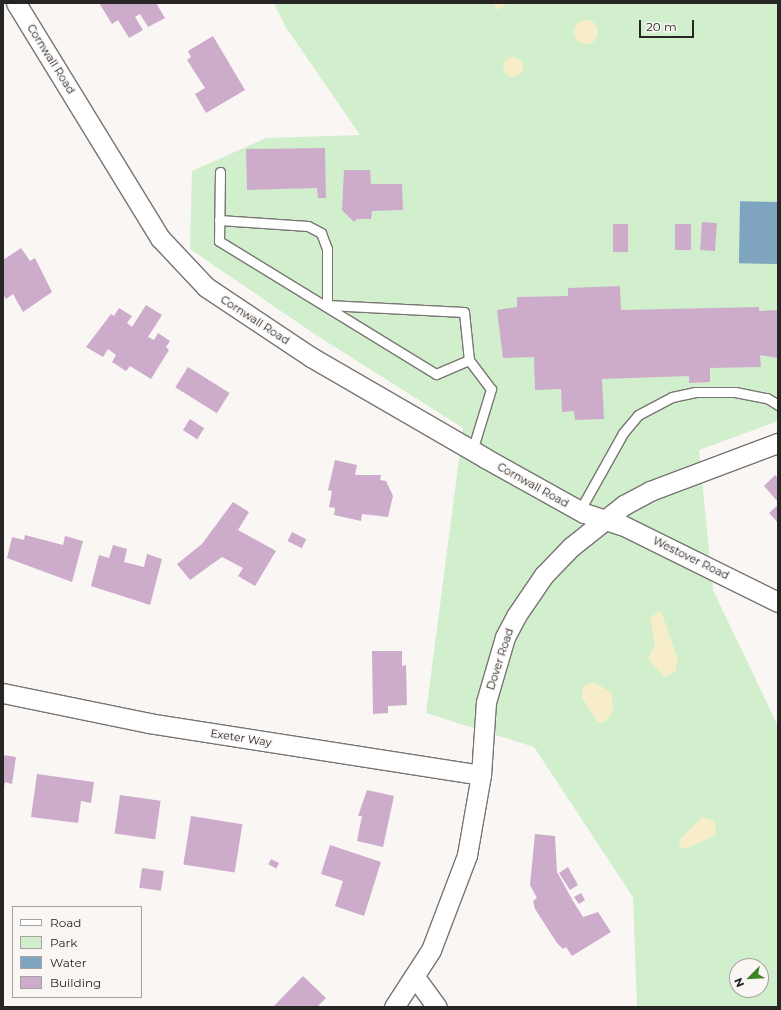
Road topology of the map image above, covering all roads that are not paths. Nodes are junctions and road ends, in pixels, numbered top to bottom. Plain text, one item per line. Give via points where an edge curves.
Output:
1 (16, 3) edge
2 (220, 172) dead end
3 (219, 220) junction
4 (327, 305) junction
5 (469, 360) junction
6 (778, 406) edge
7 (778, 443) edge
8 (472, 451) junction
9 (580, 510) junction
10 (603, 518) junction
11 (778, 602) edge
12 (3, 693) edge
13 (481, 775) junction
14 (415, 977) junction
15 (394, 1007) edge
16 (438, 1007) edge

1 - 8 street, Cornwall Road via 160,238 184,266 228,302 312,357
2 - 3 lane
3 - 4 lane via 219,241
3 - 4 lane via 308,226 321,233 327,249
4 - 5 lane via 436,374
4 - 5 lane via 464,312
5 - 8 lane via 491,389
6 - 9 lane via 767,398 735,392 695,392 672,398 638,415 623,433
7 - 10 street, Dover Road via 650,491
8 - 9 street, Cornwall Road
9 - 10 street, Cornwall Road
10 - 11 street, Westover Road
10 - 13 street, Dover Road via 544,575 505,637 486,702
12 - 13 street, Exeter Way via 164,725
13 - 14 street, Dover Road via 473,832 463,869 449,909
14 - 15 street, Dover Road
14 - 16 street

